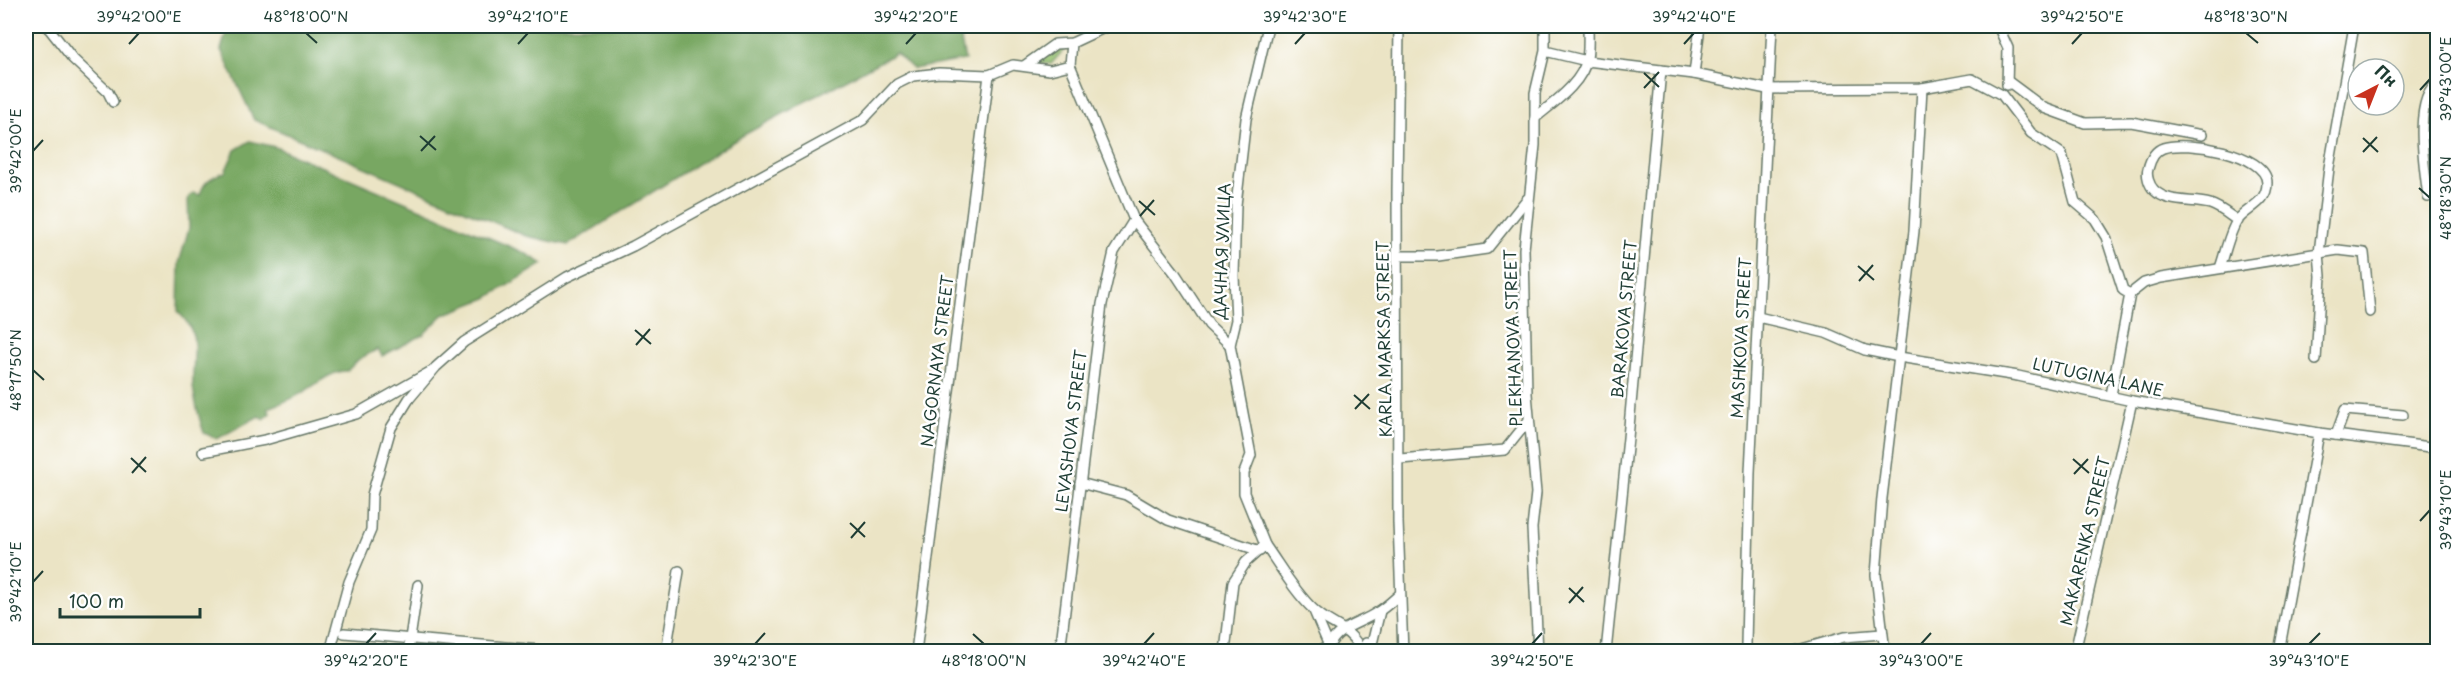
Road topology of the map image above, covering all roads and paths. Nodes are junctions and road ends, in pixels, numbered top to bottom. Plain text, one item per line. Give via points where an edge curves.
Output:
1 (47, 26) edge
2 (1108, 26) edge
3 (1268, 26) edge
4 (1399, 26) edge
5 (1545, 26) edge
6 (1588, 26) edge
7 (1700, 26) edge
8 (1772, 26) edge
9 (1998, 26) edge
10 (2354, 26) edge
11 (1072, 43) junction
12 (1545, 51) junction
13 (1587, 61) junction
14 (1070, 65) junction
15 (1024, 66) junction
16 (1661, 70) junction
17 (1694, 74) junction
18 (989, 75) junction
19 (2009, 82) junction
20 (2438, 83) edge
21 (1922, 87) junction
22 (1767, 89) junction
23 (2002, 95) junction
24 (112, 102) dead end
25 (1535, 118) junction
26 (2202, 135) dead end
27 (1529, 196) junction
28 (2428, 197) dead end
29 (1134, 220) junction
30 (2238, 221) junction
31 (2319, 253) junction
32 (1398, 256) junction
33 (2220, 268) junction
34 (2130, 294) junction
35 (2370, 312) dead end
36 (1758, 317) junction
37 (1230, 345) junction
38 (1899, 357) junction
39 (2316, 360) dead end
40 (433, 371) junction
41 (2111, 395) junction
42 (2132, 401) junction
43 (2403, 415) dead end
44 (1529, 420) junction
45 (2319, 433) junction
46 (2336, 435) junction
47 (2438, 448) edge
48 (203, 452) dead end
49 (1400, 459) junction
50 (1080, 483) junction
51 (1262, 548) junction
52 (679, 571) dead end
53 (418, 585) dead end
54 (1400, 594) junction
55 (1314, 611) junction
56 (1380, 611) junction
57 (1345, 628) junction
58 (344, 633) dead end
59 (1882, 634) junction
60 (410, 638) junction
61 (1356, 639) junction
62 (1371, 648) edge
63 (1330, 649) edge
64 (330, 651) edge
65 (408, 651) edge
66 (564, 651) edge
67 (666, 651) edge
68 (916, 651) edge
69 (1060, 651) edge
70 (1225, 651) edge
71 (1317, 651) edge
72 (1362, 651) edge
73 (1383, 651) edge
74 (1403, 651) edge
75 (1538, 651) edge
76 (1606, 651) edge
77 (1749, 651) edge
78 (1791, 651) edge
79 (1885, 651) edge
80 (2075, 651) edge
81 (2279, 651) edge

1 - 24 street via 73,59 108,92
2 - 11 street
3 - 37 street, ДАЧНАЯ УЛИЦА via 1246,119 1236,205 1236,320
4 - 32 street, KARLA MARKSA STREET
5 - 12 street, PLEKHANOVA STREET
6 - 13 street
7 - 17 street
8 - 22 street, MASHKOVA STREET
9 - 19 street via 2008,48
10 - 31 street via 2328,168
11 - 14 street
11 - 15 street via 1055,44
12 - 13 street
12 - 25 street, PLEKHANOVA STREET via 1535,93
13 - 16 street
13 - 25 street via 1565,93
14 - 15 street via 1050,70
14 - 29 street
15 - 18 street via 1013,65
16 - 17 street
16 - 76 street, BARAKOVA STREET
17 - 22 street
18 - 40 street via 913,76 897,84 863,120 546,289 472,337
18 - 68 street, NAGORNAYA STREET
19 - 23 street
19 - 26 street via 2044,108 2085,123 2131,122
20 - 28 street via 2429,88 2424,105 2422,143
21 - 22 street
21 - 23 street via 1972,79
21 - 38 street via 1914,231
22 - 36 street, MASHKOVA STREET
23 - 34 street via 2031,133 2062,154 2075,202 2095,219 2106,237 2122,290
25 - 27 street, PLEKHANOVA STREET
27 - 32 street via 1487,249 1438,256
27 - 44 street, PLEKHANOVA STREET via 1524,260
29 - 37 street via 1209,325
29 - 50 street, LEVASHOVA STREET via 1114,252 1102,304
30 - 30 street via 2214,205 2163,197 2152,189 2146,174 2151,159 2161,148 2180,145 2220,151 2248,159 2262,168 2266,194
30 - 33 street
31 - 33 street
31 - 35 street via 2364,253
31 - 39 street
32 - 49 street, KARLA MARKSA STREET
33 - 34 street via 2152,280
34 - 41 street
36 - 38 street, LUTUGINA LANE via 1826,333 1865,350
36 - 77 street, MASHKOVA STREET via 1750,472 1746,645
37 - 51 street, ДАЧНАЯ УЛИЦА via 1251,455 1244,473 1244,493
38 - 41 street, LUTUGINA LANE
38 - 59 street via 1876,575
40 - 48 street via 356,414 265,440
40 - 64 street via 391,428 372,495 368,541 349,582
41 - 42 street, LUTUGINA LANE
42 - 45 street, LUTUGINA LANE
42 - 80 street, MAKARENKA STREET
43 - 46 street via 2345,410
44 - 49 street via 1504,450
44 - 75 street, PLEKHANOVA STREET via 1536,493 1532,528
45 - 46 street, LUTUGINA LANE
45 - 81 street
46 - 47 street, LUTUGINA LANE
49 - 54 street, KARLA MARKSA STREET
50 - 51 street via 1126,495 1168,520
50 - 69 street, LEVASHOVA STREET
51 - 55 street, ДАЧНАЯ УЛИЦА
51 - 70 street via 1246,562 1233,582
52 - 67 street
53 - 60 street
54 - 56 street
54 - 74 street, KARLA MARKSA STREET
55 - 57 street, ДАЧНАЯ УЛИЦА
55 - 63 street
56 - 57 street
56 - 62 street
57 - 61 street, ДАЧНАЯ УЛИЦА
57 - 63 street via 1334,637
58 - 60 street
59 - 78 street via 1844,637
59 - 79 street
60 - 65 street
60 - 66 street
61 - 62 street
61 - 72 street, ДАЧНАЯ УЛИЦА
62 - 73 street
63 - 71 street

